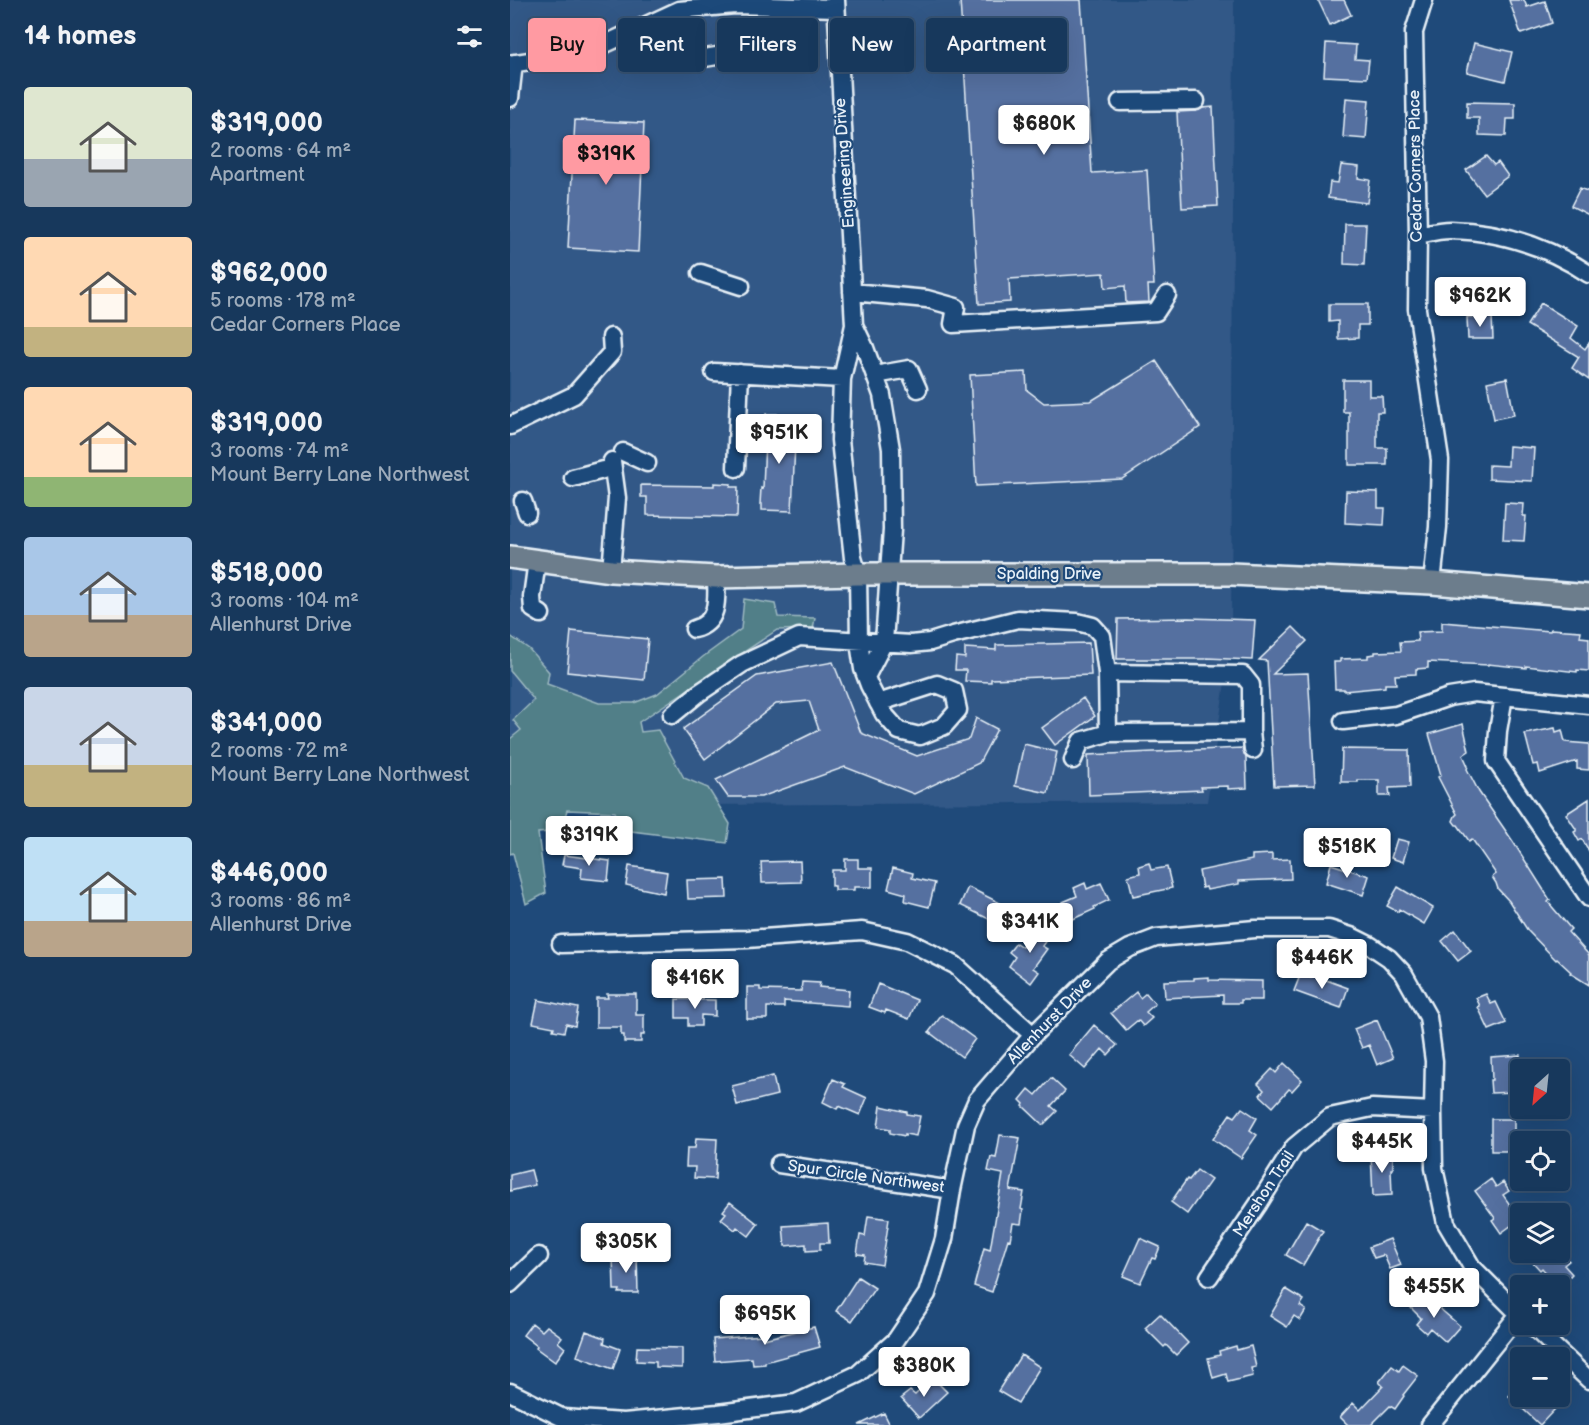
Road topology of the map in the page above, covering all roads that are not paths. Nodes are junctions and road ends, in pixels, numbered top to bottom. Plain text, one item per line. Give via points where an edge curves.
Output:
1 (1424, 0) edge
2 (836, 4) edge
3 (679, 10) junction
4 (717, 56) edge
5 (512, 64) edge
6 (510, 98) edge
7 (1196, 100) dead end
8 (1120, 102) dead end
9 (1418, 235) junction
10 (701, 273) dead end
11 (1589, 274) edge
12 (741, 286) dead end
13 (852, 292) junction
14 (1167, 295) dead end
15 (854, 325) junction
16 (611, 337) dead end
17 (714, 372) dead end
18 (740, 373) junction
19 (875, 375) junction
20 (842, 379) junction
21 (918, 389) dead end
22 (510, 426) edge
23 (613, 461) junction
24 (647, 463) dead end
25 (736, 468) dead end
26 (573, 478) dead end
27 (510, 557) edge
28 (537, 561) junction
29 (611, 571) junction
30 (858, 574) junction
31 (889, 574) junction
32 (716, 577) junction
33 (1432, 584) junction
34 (1589, 596) edge
35 (541, 614) dead end
36 (693, 628) dead end
37 (859, 642) junction
38 (884, 642) junction
39 (1107, 672) junction
40 (866, 677) junction
41 (1504, 696) junction
42 (878, 703) dead end
43 (1589, 705) edge
44 (672, 715) dead end
45 (1343, 721) dead end
46 (1251, 732) junction
47 (1108, 733) junction
48 (1253, 750) dead end
49 (1073, 760) dead end
50 (1589, 898) edge
51 (561, 944) dead end
52 (1033, 1035) junction
53 (1432, 1111) junction
54 (779, 1164) dead end
55 (952, 1190) junction
56 (539, 1256) dead end
57 (1209, 1277) dead end
58 (510, 1284) edge
59 (1510, 1304) edge
60 (1510, 1334) edge
61 (1542, 1335) edge
62 (1589, 1380) edge
63 (510, 1392) edge
64 (1430, 1425) edge

1 - 9 street, Cedar Corners Place via 1414,32
2 - 3 street
2 - 13 street, Engineering Drive
3 - 4 street via 699,59
3 - 5 street via 588,52
5 - 6 street
7 - 8 street
9 - 11 street via 1448,230 1486,233 1540,247
9 - 33 street, Cedar Corners Place via 1417,309 1440,460
10 - 12 street
13 - 14 street via 927,299 956,307 953,324 1156,312
13 - 15 street, Engineering Drive
15 - 19 street, Engineering Drive
15 - 20 street, Engineering Drive
16 - 22 street via 612,352 574,395
17 - 18 street
18 - 20 street
18 - 25 street
19 - 21 street via 909,369
19 - 31 street, Engineering Drive via 891,448
20 - 30 street, Engineering Drive via 840,440
23 - 24 street
23 - 26 street
23 - 29 street via 617,498
27 - 28 main road, Spalding Drive
28 - 29 main road, Spalding Drive
28 - 35 street via 532,597 533,609
29 - 32 main road, Spalding Drive
30 - 31 main road, Spalding Drive
30 - 32 main road, Spalding Drive
30 - 37 street, Engineering Drive
31 - 33 main road, Spalding Drive via 1231,574
31 - 38 street, Engineering Drive
32 - 36 street via 712,619 703,627
33 - 34 main road, Spalding Drive
37 - 38 street
37 - 40 street, Engineering Drive
37 - 44 street via 799,637 742,664
38 - 39 street via 930,642 1018,619 1077,622 1093,626 1102,636
38 - 40 street
39 - 46 street via 1243,675 1251,686
39 - 47 street
40 - 42 street, Engineering Drive
41 - 43 street
41 - 45 street via 1449,696 1396,715
41 - 50 street via 1496,761
46 - 47 street
46 - 48 street
47 - 49 street via 1081,741
51 - 52 street via 747,939 862,931 907,941 955,965
52 - 53 street, Allenhurst Drive via 1108,961 1156,938 1255,929 1329,929 1371,946 1404,974 1428,1017 1434,1061
52 - 55 street, Allenhurst Drive via 977,1100 966,1125
53 - 57 street, Mershon Trail via 1372,1108 1330,1117 1294,1147
53 - 59 street, Allenhurst Drive via 1434,1168 1446,1223 1472,1267
54 - 55 street, Spur Circle Northwest
55 - 63 street, Allenhurst Drive via 944,1239 927,1294 896,1340 858,1374 796,1403 624,1422 563,1418
56 - 58 street
60 - 64 street
61 - 62 street, Allenhurst Drive

